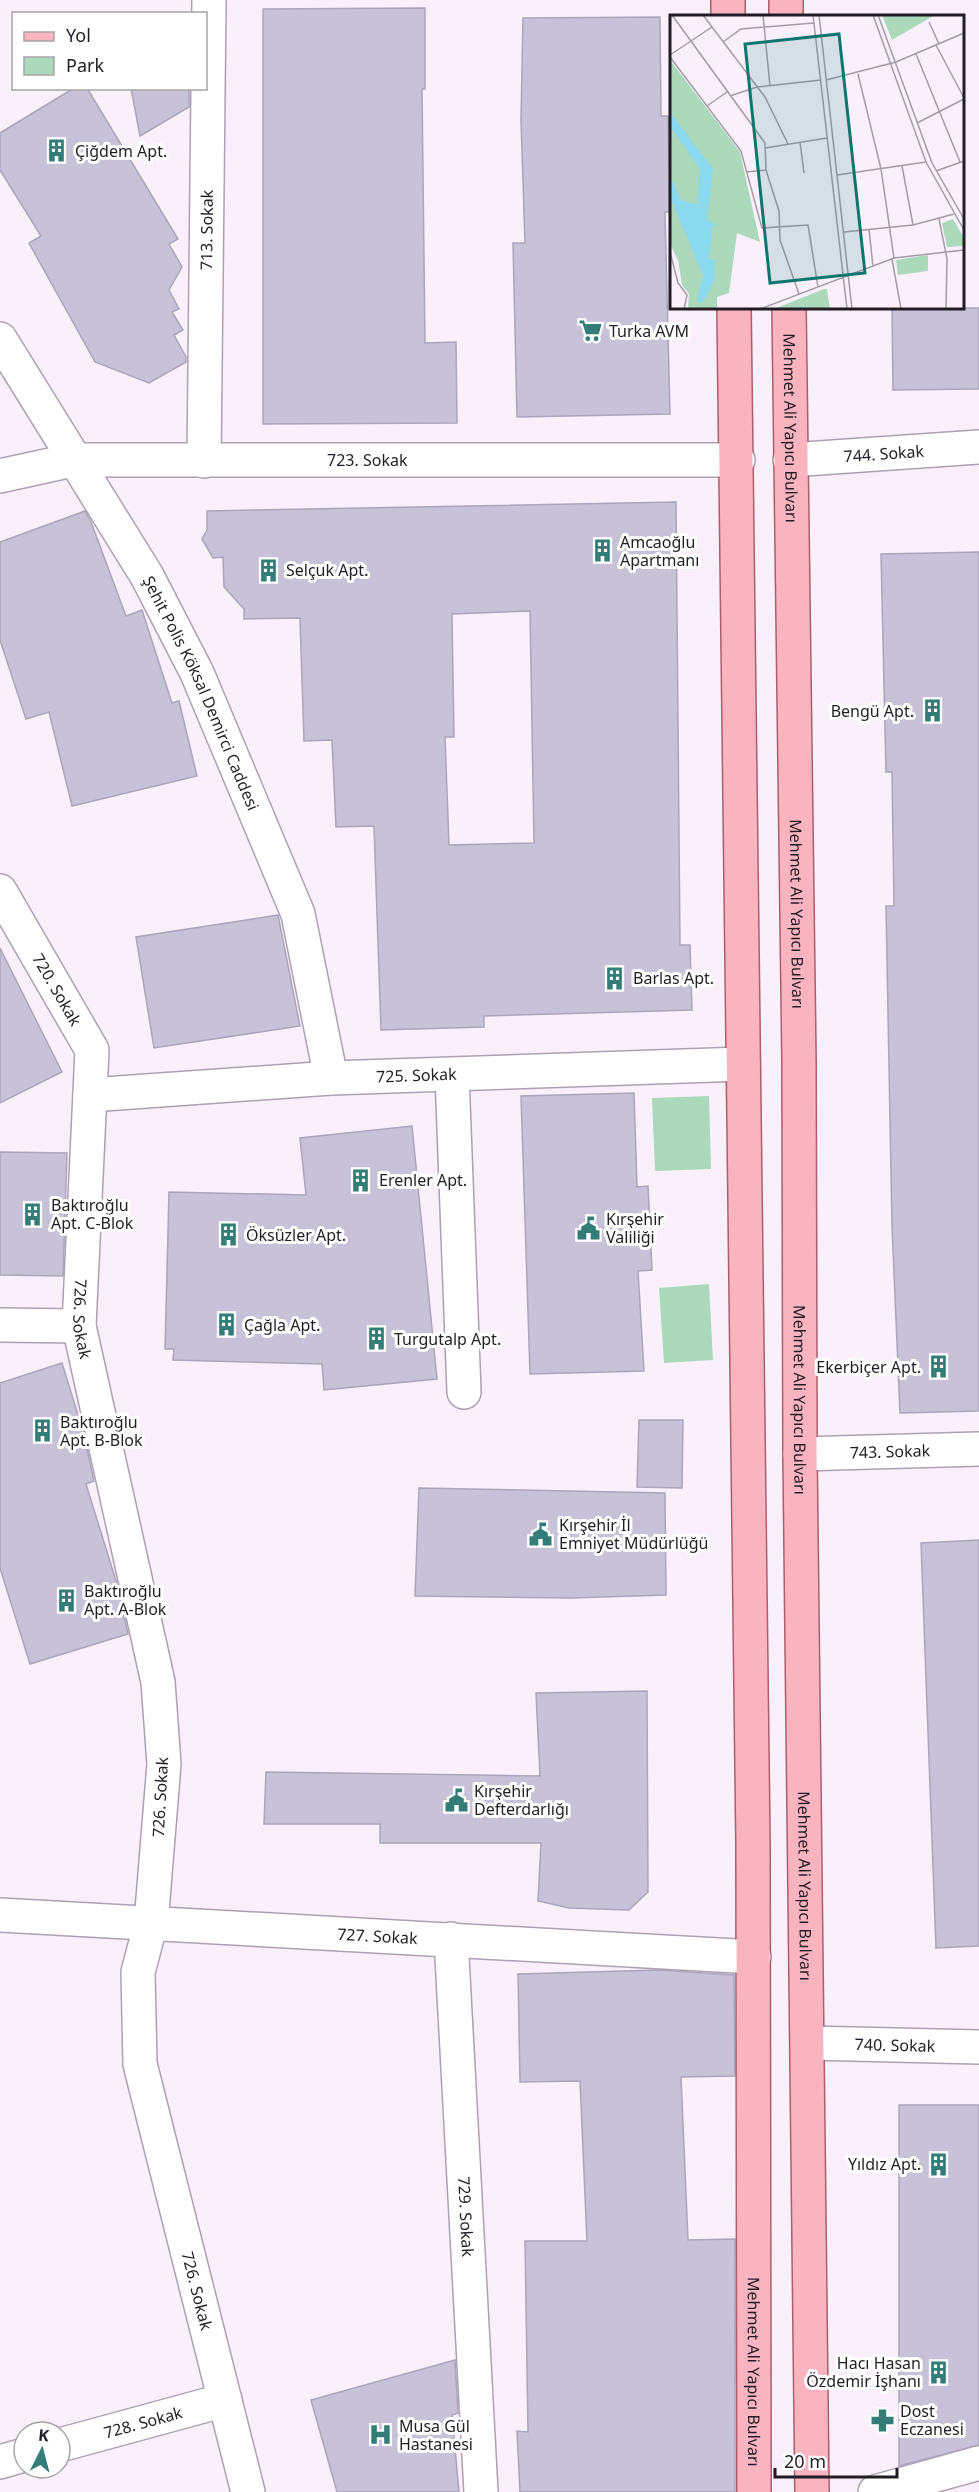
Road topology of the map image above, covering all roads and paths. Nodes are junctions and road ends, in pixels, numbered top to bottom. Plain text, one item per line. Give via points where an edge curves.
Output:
1 (209, 0) edge
2 (734, 309) edge
3 (789, 309) edge
4 (0, 339) edge
5 (979, 447) edge
6 (73, 460) junction
7 (738, 460) junction
8 (790, 460) junction
9 (204, 461) junction
10 (0, 476) edge
11 (0, 891) edge
12 (743, 1064) junction
13 (452, 1075) junction
14 (331, 1078) junction
15 (90, 1095) junction
16 (0, 1325) edge
17 (79, 1326) junction
18 (464, 1392) dead end
19 (979, 1449) edge
20 (800, 1454) junction
21 (0, 1915) edge
22 (151, 1923) junction
23 (451, 1939) junction
24 (754, 1958) junction
25 (809, 2043) junction
26 (979, 2047) edge
27 (225, 2400) junction
28 (72, 2442) edge
29 (979, 2463) edge
30 (248, 2492) edge
31 (481, 2492) edge
32 (754, 2492) edge
33 (812, 2492) edge
34 (875, 2492) edge

1 - 9 street, 713. Sokak
2 - 7 main road, Mehmet Ali Yapıcı Bulvarı
3 - 8 main road, Mehmet Ali Yapıcı Bulvarı
4 - 6 street, Şehit Polis Köksal Demirci Caddesi
5 - 8 street, 744. Sokak
6 - 9 street, 723. Sokak
6 - 10 street, 723. Sokak
6 - 14 street, Şehit Polis Köksal Demirci Caddesi via 147,576 197,673 298,914
7 - 9 street, 723. Sokak
7 - 12 main road, Mehmet Ali Yapıcı Bulvarı
8 - 20 main road, Mehmet Ali Yapıcı Bulvarı
11 - 15 street, 720. Sokak via 92,1050
12 - 13 street, 725. Sokak
12 - 24 main road, Mehmet Ali Yapıcı Bulvarı
13 - 14 street, 725. Sokak
13 - 18 street
14 - 15 street, 725. Sokak
15 - 17 street, 726. Sokak
16 - 17 street
17 - 22 street, 726. Sokak via 158,1682 164,1764
19 - 20 street, 743. Sokak
20 - 25 main road, Mehmet Ali Yapıcı Bulvarı
21 - 22 street, 727. Sokak
22 - 23 street, 727. Sokak
22 - 27 street, 726. Sokak via 138,1972 140,2064
23 - 24 street, 727. Sokak
23 - 31 street, 729. Sokak
24 - 32 main road, Mehmet Ali Yapıcı Bulvarı
25 - 26 street, 740. Sokak
25 - 33 main road, Mehmet Ali Yapıcı Bulvarı
27 - 28 street, 728. Sokak
27 - 30 street, 726. Sokak
29 - 34 street

